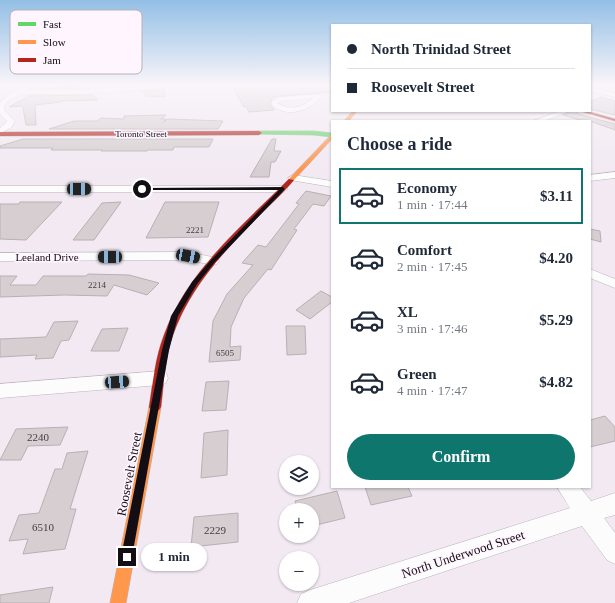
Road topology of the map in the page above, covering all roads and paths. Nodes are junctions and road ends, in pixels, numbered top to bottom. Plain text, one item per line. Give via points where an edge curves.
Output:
1 (2, 112) edge
2 (354, 112) edge
3 (564, 112) edge
4 (586, 112) edge
5 (601, 112) edge
6 (615, 116) edge
7 (347, 120) edge
8 (540, 120) edge
9 (615, 120) edge
10 (0, 132) edge
11 (331, 135) edge
12 (331, 136) edge
13 (610, 175) edge
14 (294, 178) junction
15 (591, 178) edge
16 (615, 181) edge
17 (331, 184) edge
18 (283, 188) junction
19 (0, 189) edge
20 (0, 257) edge
21 (213, 261) junction
22 (591, 273) edge
23 (615, 284) edge
24 (160, 378) junction
25 (0, 391) edge
26 (568, 488) edge
27 (615, 504) edge
28 (587, 514) junction
29 (615, 552) edge
30 (118, 603) edge
31 (310, 603) edge

1 - 10 street via 11,121
2 - 7 street
3 - 8 street
4 - 9 street
5 - 6 street
10 - 11 street, Toronto Street
12 - 14 street, Roosevelt Street
13 - 15 street
13 - 16 street
14 - 17 street
14 - 18 street, Roosevelt Street
18 - 19 street
18 - 21 street, Roosevelt Street
20 - 21 street, Leeland Drive via 188,256
21 - 24 street, Roosevelt Street via 184,299 175,316
22 - 23 street
24 - 25 street
24 - 30 street, Roosevelt Street
26 - 28 street
27 - 28 street, North Underwood Street
28 - 29 street
28 - 31 street, North Underwood Street

